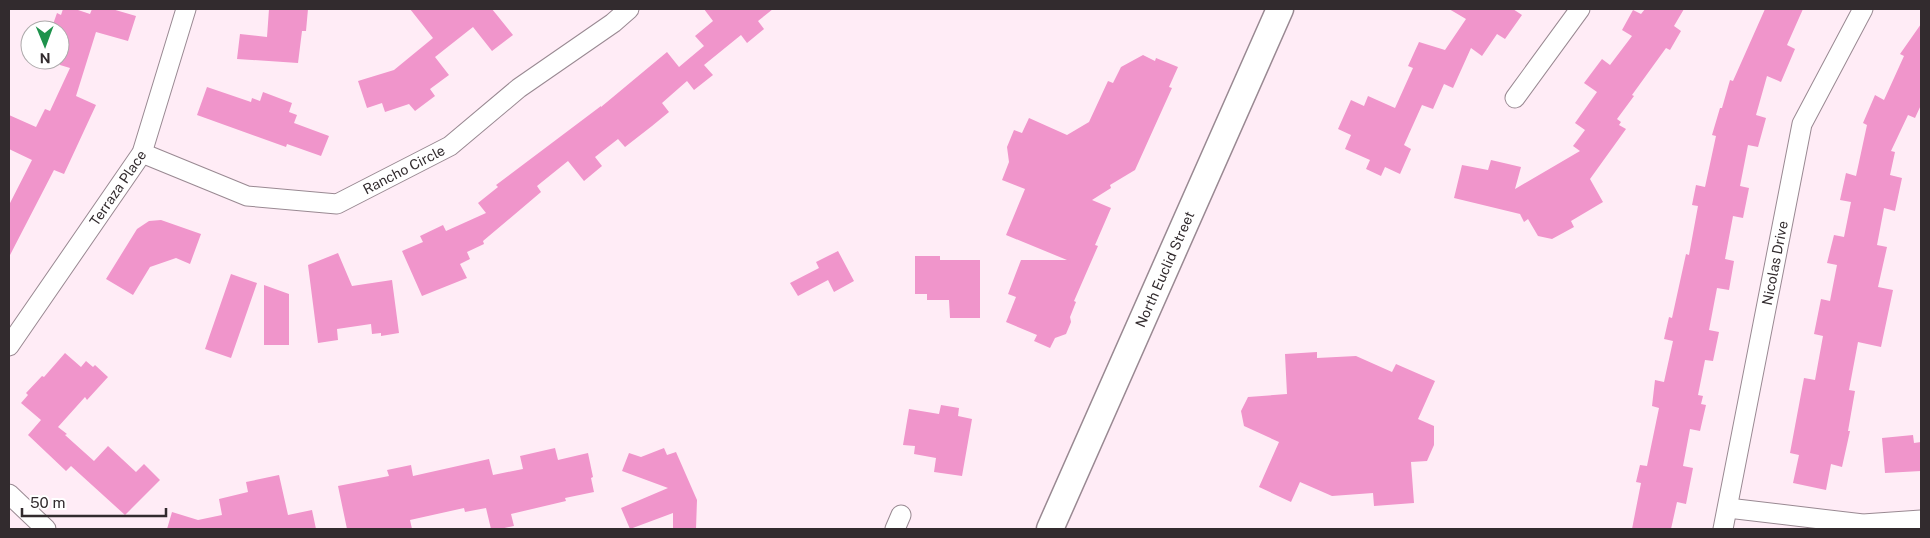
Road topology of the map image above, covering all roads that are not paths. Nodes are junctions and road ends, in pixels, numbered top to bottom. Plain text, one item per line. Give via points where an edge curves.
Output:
1 (186, 9) edge
2 (629, 9) edge
3 (1280, 9) edge
4 (1580, 9) edge
5 (1863, 9) edge
6 (1515, 98) dead end
7 (142, 154) junction
8 (9, 346) edge
9 (9, 494) edge
10 (1728, 508) junction
11 (1921, 520) edge
12 (46, 529) edge
13 (1050, 529) edge
14 (1723, 529) edge

1 - 7 street, Terraza Place
2 - 7 street, Rancho Circle via 520,88 450,146 337,204 247,196
3 - 13 main road, North Euclid Street
4 - 6 street
5 - 10 street, Nicolas Drive via 1802,124
7 - 8 street, Terraza Place
9 - 12 street
10 - 11 street via 1863,524
10 - 14 street, Nicolas Drive

